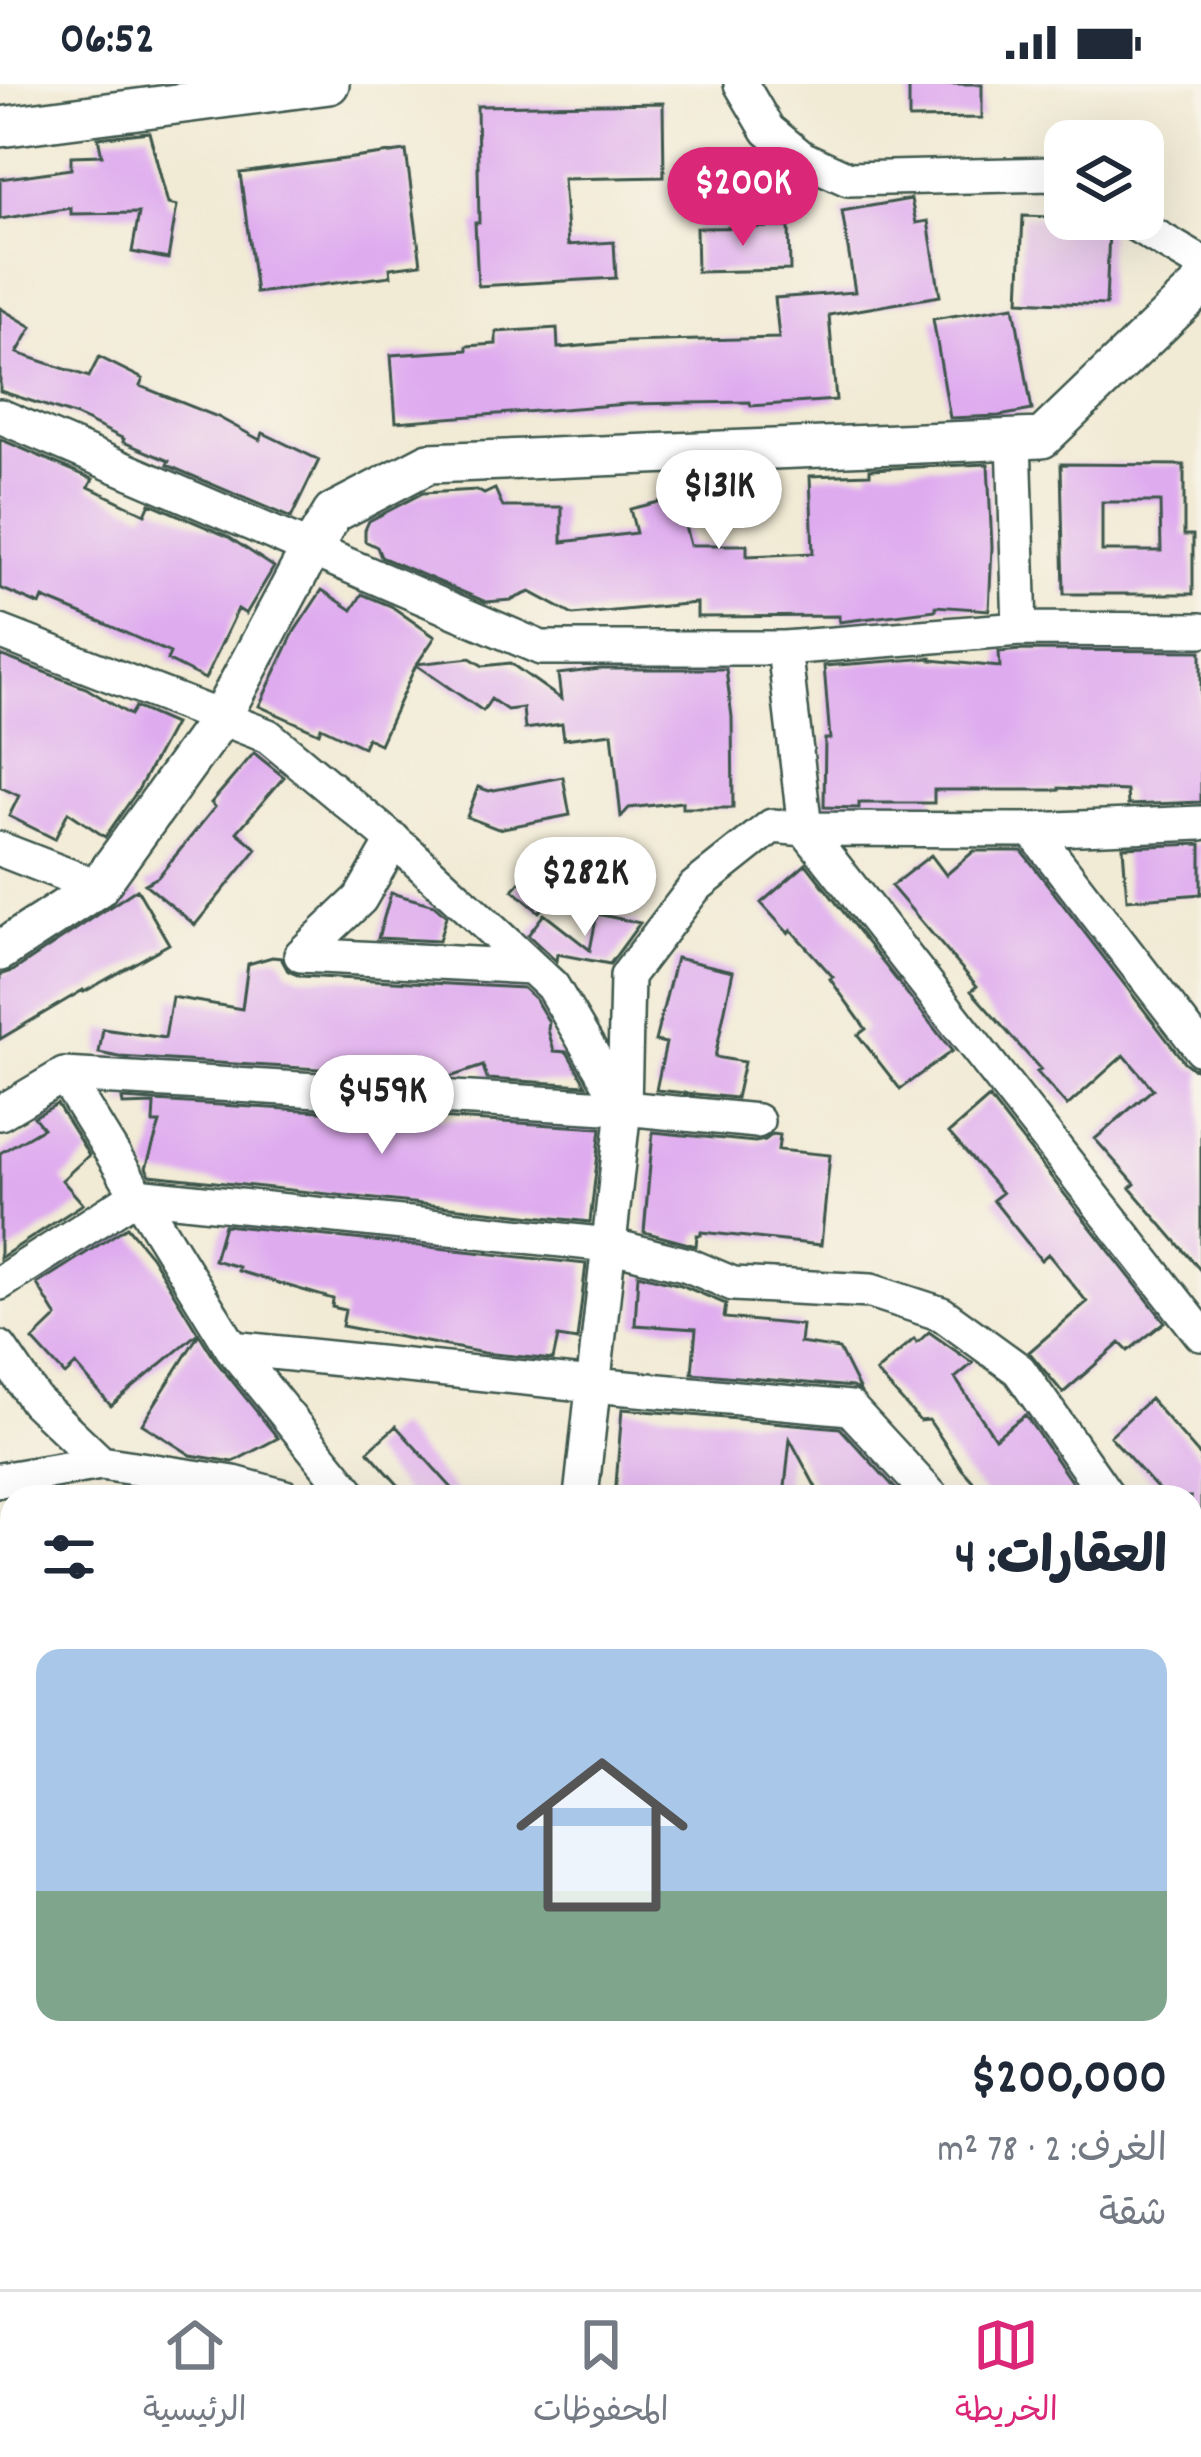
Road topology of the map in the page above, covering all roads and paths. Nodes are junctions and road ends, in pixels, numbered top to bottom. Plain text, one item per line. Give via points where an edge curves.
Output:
1 (329, 84) edge
2 (741, 84) edge
3 (0, 127) edge
4 (1044, 174) edge
5 (1162, 240) edge
6 (1201, 263) edge
7 (1201, 286) edge
8 (0, 416) edge
9 (1015, 439) junction
10 (310, 549) junction
11 (1020, 629) junction
12 (1201, 630) edge
13 (0, 632) edge
14 (784, 647) junction
15 (221, 717) junction
16 (1201, 823) edge
17 (805, 830) junction
18 (1033, 830) junction
19 (394, 840) junction
20 (0, 849) edge
21 (98, 887) junction
22 (3, 946) edge
23 (531, 967) junction
24 (1201, 1049) edge
25 (64, 1075) junction
26 (624, 1108) junction
27 (0, 1113) edge
28 (757, 1121) dead end
29 (136, 1195) junction
30 (609, 1245) junction
31 (0, 1282) edge
32 (1201, 1334) edge
33 (0, 1348) edge
34 (232, 1348) junction
35 (593, 1385) junction
36 (101, 1463) junction
37 (0, 1480) edge
38 (241, 1485) edge
39 (342, 1485) edge
40 (582, 1485) edge
41 (921, 1485) edge
42 (1099, 1485) edge

1 - 3 street
2 - 4 street via 768,130 802,158 848,179
5 - 6 street
7 - 9 street via 1042,438
8 - 10 street
9 - 10 street via 429,463 333,513
9 - 11 street
10 - 14 street via 541,649
10 - 15 street
11 - 12 street
11 - 14 street
13 - 15 street
14 - 17 street
15 - 19 street via 268,736
15 - 21 street
16 - 18 street
17 - 18 street
17 - 26 street via 772,826 695,887 627,976
17 - 32 street
18 - 24 street
19 - 23 street
19 - 23 street via 360,899 301,955
20 - 21 street
21 - 22 street
23 - 26 street via 552,986
25 - 26 street
25 - 27 street
25 - 29 street
26 - 28 street
26 - 30 street
29 - 30 street
29 - 31 street
29 - 34 street
30 - 35 street
30 - 42 street via 733,1284 871,1291 942,1314 1018,1370
33 - 36 street via 36,1401
34 - 35 street
34 - 39 street
35 - 40 street
35 - 41 street via 850,1408
36 - 37 street
36 - 38 street

